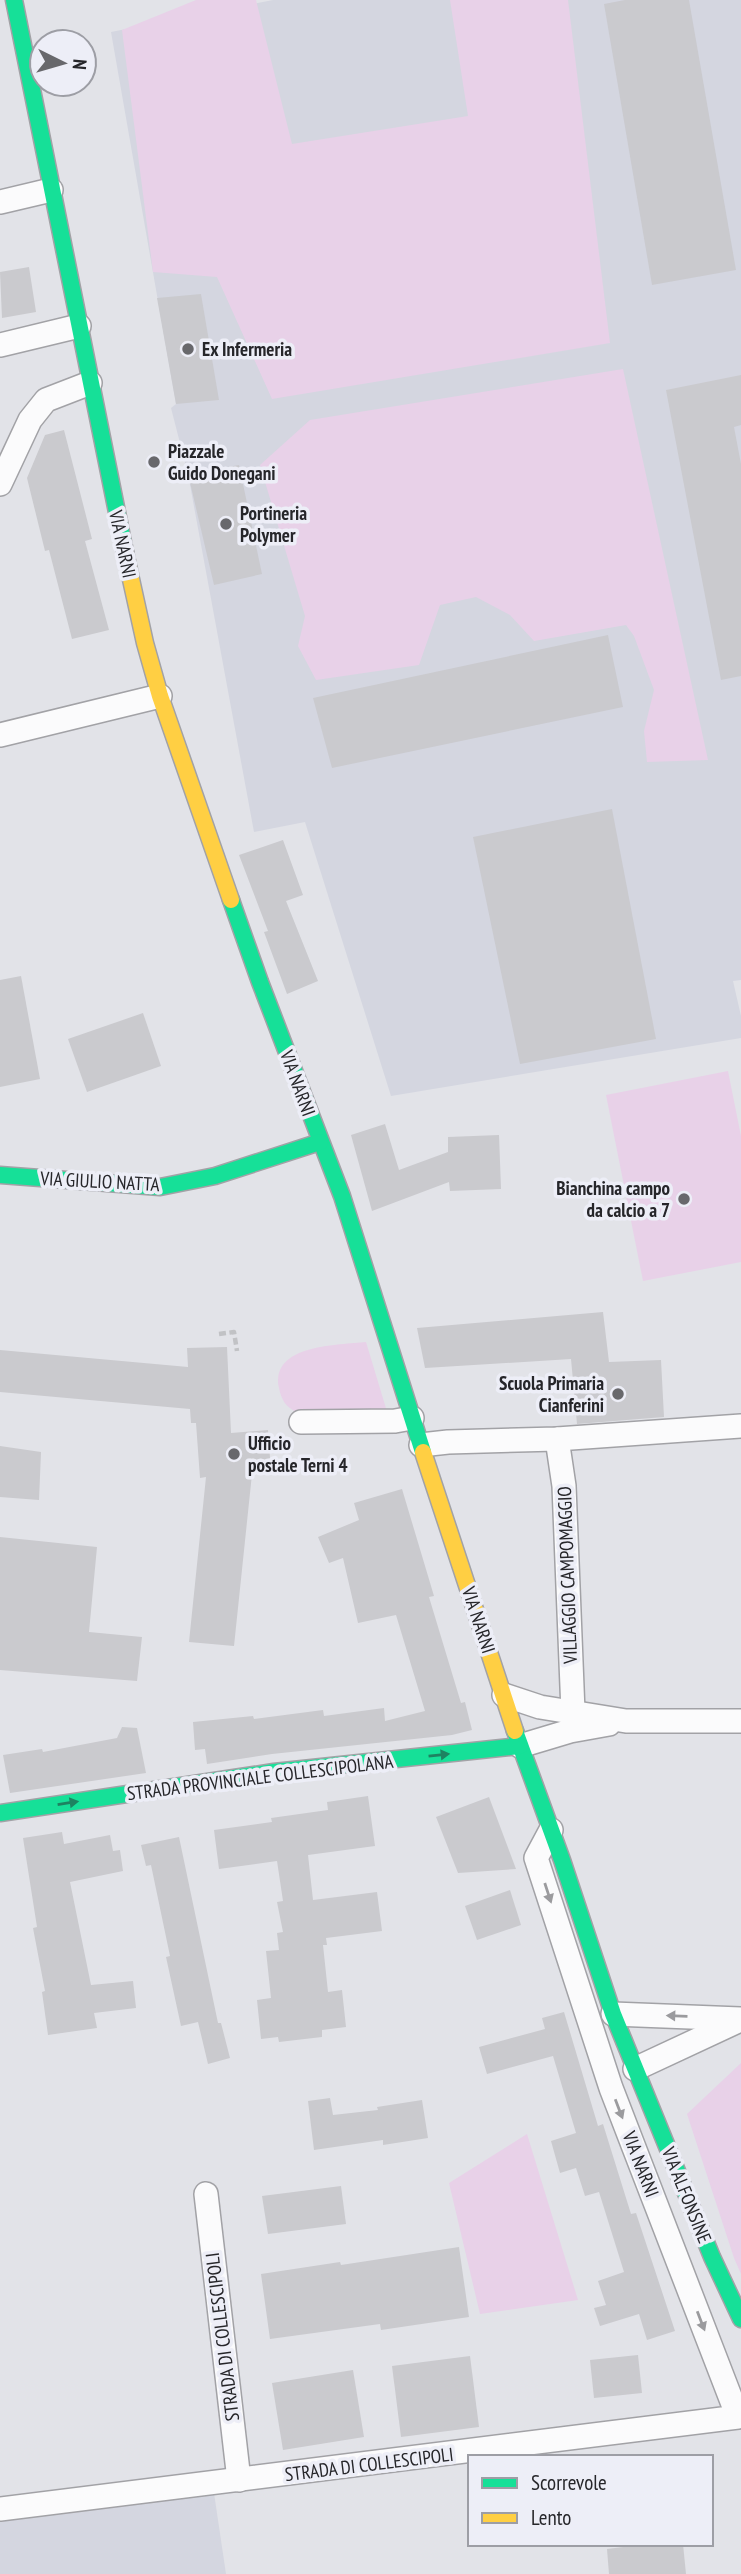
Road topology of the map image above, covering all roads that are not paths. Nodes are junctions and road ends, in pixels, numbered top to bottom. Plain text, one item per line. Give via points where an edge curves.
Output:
1 (14, 0) edge
2 (51, 190) junction
3 (0, 202) edge
4 (79, 326) junction
5 (0, 345) edge
6 (90, 383) junction
7 (0, 484) edge
8 (160, 696) junction
9 (0, 735) edge
10 (320, 1142) junction
11 (0, 1175) edge
12 (412, 1418) junction
13 (301, 1422) dead end
14 (741, 1426) edge
15 (557, 1439) junction
16 (421, 1445) junction
17 (504, 1695) junction
18 (573, 1712) junction
19 (626, 1721) junction
20 (741, 1721) edge
21 (520, 1746) junction
22 (0, 1813) edge
23 (551, 1830) junction
24 (613, 2014) junction
25 (741, 2019) edge
26 (635, 2069) junction
27 (206, 2194) dead end
28 (741, 2319) edge
29 (738, 2417) joint
30 (239, 2480) junction
31 (0, 2509) edge

1 - 2 main road, VIA NARNI
2 - 3 street
2 - 4 main road, VIA NARNI
4 - 5 street
4 - 6 main road, VIA NARNI
6 - 7 street via 46,400 30,420
6 - 8 main road, VIA NARNI
8 - 9 street
8 - 10 main road, VIA NARNI
10 - 11 main road, VIA GIULIO NATTA via 215,1176 160,1187
10 - 12 main road, VIA NARNI via 342,1196
12 - 13 street
12 - 16 main road, VIA NARNI
14 - 15 street
15 - 16 street
15 - 18 street, VILLAGGIO CAMPOMAGGIO via 564,1486
16 - 17 main road, VIA NARNI
17 - 18 street
17 - 21 main road, VIA NARNI
18 - 19 street
19 - 20 street
19 - 21 street
22 -> 21 main road, STRADA PROVINCIALE COLLESCIPOLANA via 274,1772
21 - 23 main road, VIA NARNI
23 - 24 main road, VIA NARNI
23 -> 29 street, VIA NARNI via 536,1858 611,2088
25 -> 24 street
24 - 26 main road, VIA NARNI
25 - 26 street
26 - 28 main road, VIA ALFONSINE
27 - 30 street, STRADA DI COLLESCIPOLI
29 - 30 street, STRADA DI COLLESCIPOLI
30 - 31 street, STRADA DI COLLESCIPOLI

